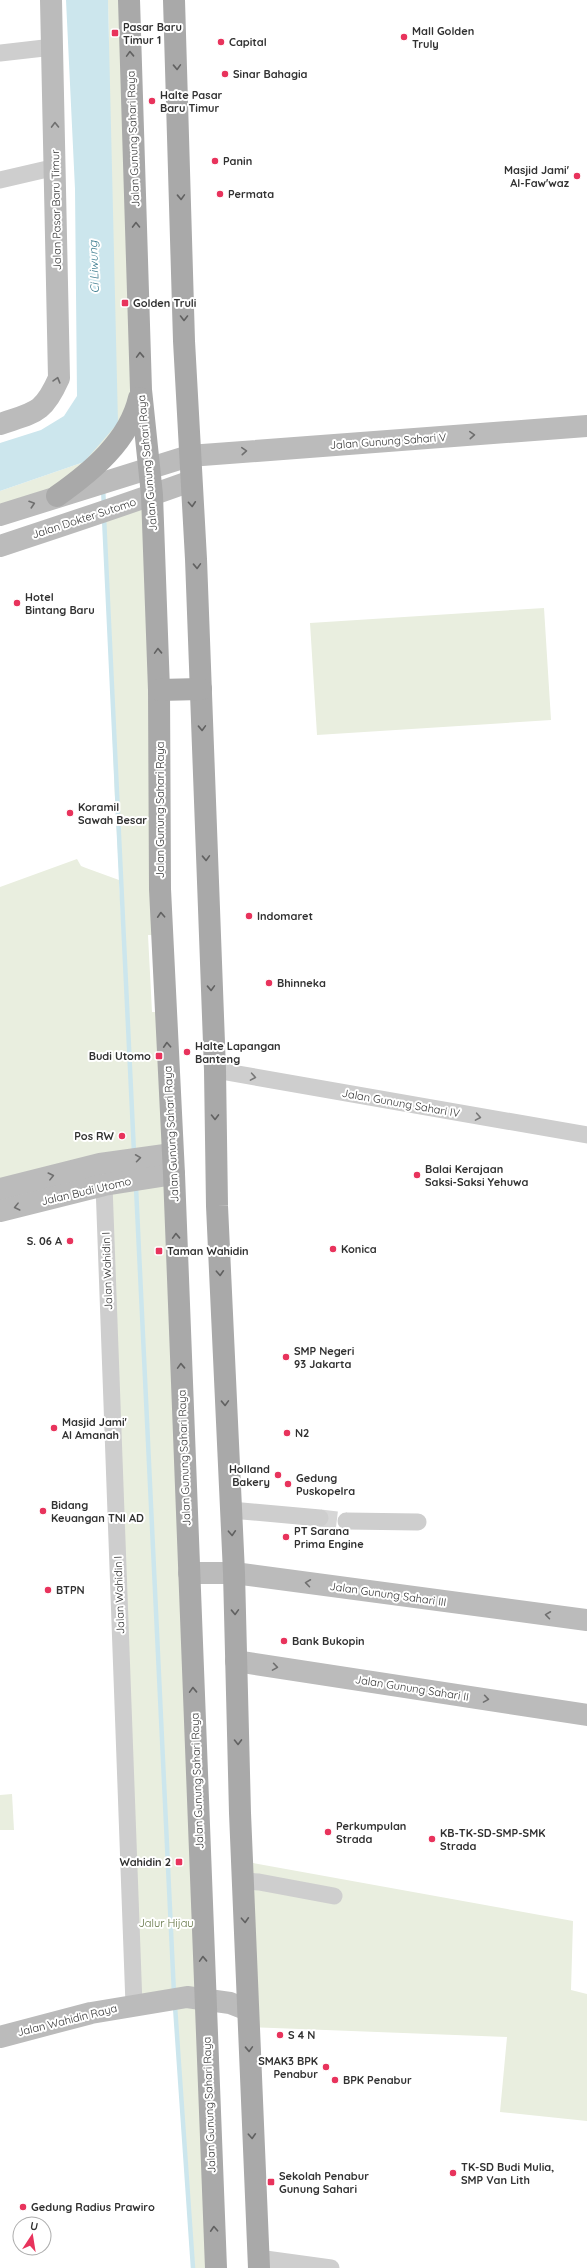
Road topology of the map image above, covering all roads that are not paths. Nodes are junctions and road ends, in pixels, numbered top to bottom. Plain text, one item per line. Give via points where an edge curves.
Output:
1 (51, 0) edge
2 (129, 0) edge
3 (174, 0) edge
4 (53, 47) junction
5 (0, 53) edge
6 (56, 167) junction
7 (0, 180) edge
8 (141, 390) junction
9 (0, 424) edge
10 (587, 426) edge
11 (189, 456) junction
12 (150, 467) junction
13 (191, 481) junction
14 (63, 494) junction
15 (152, 495) junction
16 (0, 515) edge
17 (0, 546) edge
18 (201, 689) junction
19 (159, 690) junction
20 (215, 1070) junction
21 (587, 1135) edge
22 (165, 1165) junction
23 (113, 1183) junction
24 (0, 1190) edge
25 (0, 1211) edge
26 (231, 1510) junction
27 (320, 1518) tunnel mouth
28 (346, 1520) tunnel mouth
29 (418, 1522) dead end
30 (189, 1573) junction
31 (234, 1573) junction
32 (587, 1620) edge
33 (236, 1661) junction
34 (587, 1715) edge
35 (243, 1881) junction
36 (334, 1896) dead end
37 (187, 1998) junction
38 (134, 2004) junction
39 (248, 2010) junction
40 (0, 2037) edge
41 (258, 2263) edge
42 (216, 2268) edge
43 (331, 2268) edge

1 - 4 street, Jalan Pasar Baru Timur
8 -> 2 main road, Jalan Gunung Sahari Raya
3 -> 11 main road
4 - 5 street
6 -> 4 street, Jalan Pasar Baru Timur
6 - 7 street
9 -> 6 street, Jalan Pasar Baru Timur via 36,412 51,396 60,378
8 - 12 main road, Jalan Gunung Sahari Raya
8 - 14 main road via 135,414 115,443 91,471
11 -> 10 street, Jalan Gunung Sahari V
11 - 12 street
11 - 13 main road
12 - 14 street
12 - 15 main road, Jalan Gunung Sahari Raya
13 - 15 street, Jalan Dokter Sutomo
13 -> 18 main road
16 -> 14 street
15 - 17 street, Jalan Dokter Sutomo
19 -> 15 main road, Jalan Gunung Sahari Raya
18 - 19 main road
18 -> 20 main road
22 -> 19 main road, Jalan Gunung Sahari Raya
20 -> 21 street, Jalan Gunung Sahari IV
20 -> 26 main road via 217,1206
22 - 23 street, Jalan Budi Utomo
24 -> 22 street, Jalan Budi Utomo via 117,1161
30 -> 22 main road, Jalan Gunung Sahari Raya
23 -> 25 street, Jalan Budi Utomo
23 - 38 street, Jalan Wahidin I
26 - 27 street
26 -> 31 main road
28 - 29 street
30 - 31 street, Jalan Gunung Sahari III
37 -> 30 main road, Jalan Gunung Sahari Raya
32 -> 31 street, Jalan Gunung Sahari III
31 -> 33 main road
33 -> 34 street, Jalan Gunung Sahari II
33 -> 35 main road
35 - 36 street
35 -> 39 main road
37 - 38 street, Jalan Wahidin Raya
37 - 39 street, Jalan Wahidin Raya via 230,2003
42 -> 37 main road, Jalan Gunung Sahari Raya
38 - 40 street, Jalan Wahidin Raya
39 -> 41 main road
41 - 43 street

